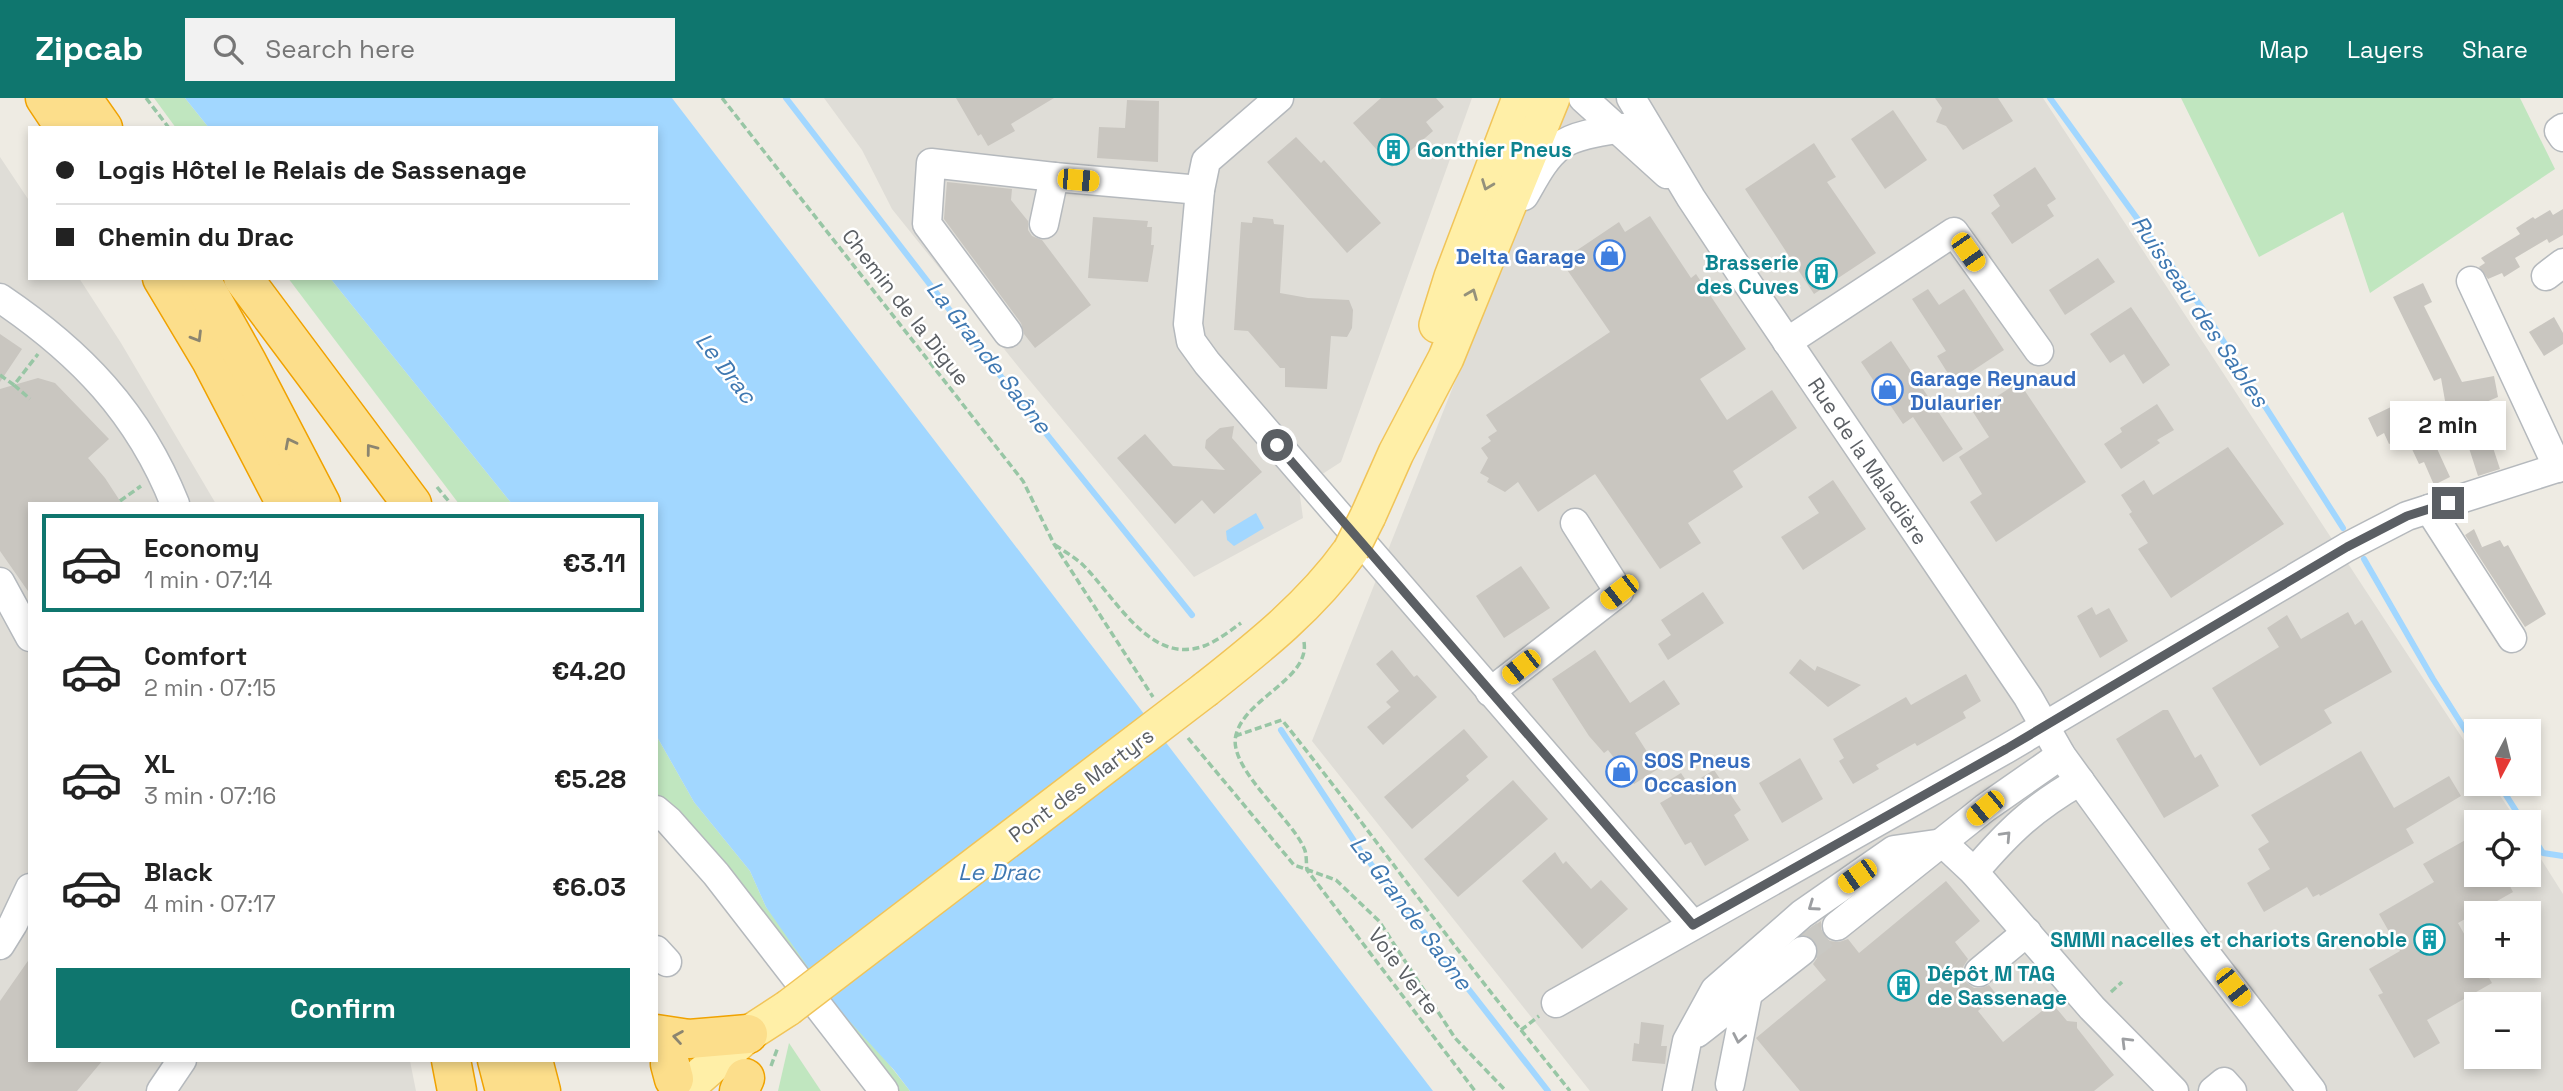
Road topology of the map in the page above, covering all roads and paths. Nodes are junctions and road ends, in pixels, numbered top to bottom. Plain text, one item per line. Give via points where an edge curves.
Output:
1 (45, 98) edge
2 (146, 98) edge
3 (722, 98) edge
4 (1279, 98) edge
5 (1520, 98) edge
6 (1552, 98) edge
7 (1583, 98) edge
8 (1631, 98) edge
9 (91, 121) edge
10 (1646, 124) junction
11 (167, 126) edge
12 (2563, 128) edge
13 (1619, 130) junction
14 (2563, 137) edge
15 (1054, 177) junction
16 (1200, 190) junction
17 (1692, 198) junction
18 (1044, 224) dead end
19 (1486, 258) junction
20 (163, 280) edge
21 (201, 280) edge
22 (244, 280) edge
23 (2471, 281) dead end
24 (0, 298) edge
25 (1008, 333) dead end
26 (52, 335) junction
27 (1787, 342) junction
28 (2039, 351) dead end
29 (0, 375) edge
30 (14, 384) junction
31 (30, 399) dead end
32 (1396, 453) junction
33 (2561, 467) edge
34 (174, 502) edge
35 (285, 502) edge
36 (320, 502) edge
37 (411, 502) edge
38 (2429, 509) junction
39 (1575, 523) dead end
40 (0, 582) edge
41 (1250, 618) dead end
42 (28, 633) edge
43 (1297, 634) dead end
44 (2512, 638) dead end
45 (1490, 692) junction
46 (2043, 726) junction
47 (1235, 736) junction
48 (2061, 755) junction
49 (2080, 780) junction
50 (658, 812) edge
51 (1943, 843) junction
52 (1307, 870) junction
53 (1974, 872) junction
54 (28, 892) edge
55 (1693, 925) junction
56 (1837, 926) tunnel mouth
57 (2026, 932) junction
58 (0, 945) edge
59 (1802, 951) tunnel mouth
60 (1979, 972) dead end
61 (1748, 992) junction
62 (1556, 1003) joint
63 (774, 1027) junction
64 (1521, 1030) junction
65 (1687, 1041) junction
66 (181, 1062) edge
67 (451, 1062) edge
68 (498, 1062) edge
69 (534, 1062) edge
70 (671, 1067) edge
71 (750, 1084) edge
72 (1730, 1084) dead end
73 (161, 1091) edge
74 (457, 1091) edge
75 (505, 1091) edge
76 (541, 1091) edge
77 (884, 1091) edge
78 (1475, 1091) edge
79 (1506, 1091) edge
80 (1570, 1091) edge
81 (1677, 1091) edge
82 (2174, 1091) edge
83 (2213, 1091) edge
84 (2232, 1091) edge
85 (2312, 1091) edge

1 - 9 highway
2 - 11 path
3 - 41 path, Chemin de la Digue via 1023,481 1054,544 1081,563 1147,636 1181,650 1205,646
4 - 16 street via 1206,161
5 -> 32 main road via 1452,277
6 - 19 main road
7 - 13 street, Rue de la Maladière
8 - 10 street, Rue de la Maladière
10 - 13 street
10 - 17 street, Rue de la Maladière
12 - 14 street via 2559,131
13 - 17 street, Rue de la Maladière
13 - 19 street via 1580,136 1560,146 1539,170
15 - 16 street
15 - 18 street
15 - 25 street via 931,163 927,224
16 - 45 street via 1188,324 1191,341
17 - 27 street, Rue de la Maladière
32 -> 19 main road via 1446,358
20 -> 35 highway via 211,359
36 -> 21 highway
37 -> 22 highway
23 - 33 street
24 - 26 street
26 - 30 path
26 - 34 street via 115,399 147,446
27 - 28 street via 1954,232
27 - 46 street, Rue de la Maladière via 2028,696
29 - 30 path
30 - 31 path
32 - 63 main road, Pont des Martyrs, bridge via 1351,550 1325,584 1273,636
33 - 38 street
38 - 44 street
38 - 46 street via 2347,547
39 - 45 street via 1619,592
40 - 42 street
43 - 47 path via 1305,652 1298,667 1251,709
45 - 55 street
46 - 48 street, Rue de la Maladière
46 - 55 street
47 - 52 path, Voie Verte via 1237,757 1304,848
47 - 64 path via 1282,720
48 - 49 street, Rue de la Maladière
48 - 51 street
53 -> 49 street via 2008,832
49 - 85 street, Rue de la Maladière
50 - 77 street via 716,874
51 - 53 street
51 - 56 street
51 -> 65 street via 1894,850 1802,914 1715,990
52 - 78 path, Voie Verte
52 - 79 path via 1336,880 1380,921 1455,1038
53 - 57 street
54 - 58 street
55 - 62 street
57 - 60 street
82 -> 57 street
59 - 61 street
61 - 65 street
61 -> 72 street
62 - 64 path
63 - 70 main road, Pont des Martyrs
63 -> 70 highway via 689,1039
63 - 71 main road
63 - 71 path via 779,1046
64 - 80 path
65 - 81 street
66 - 73 street
67 - 74 highway
68 - 75 highway
69 - 76 highway
83 - 84 street via 2224,1082

